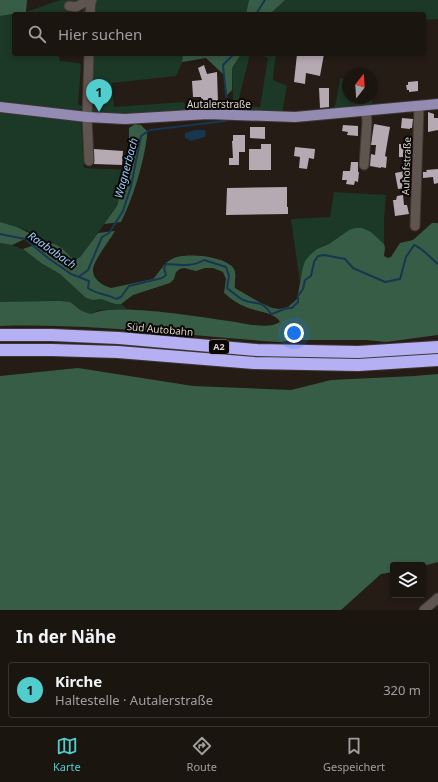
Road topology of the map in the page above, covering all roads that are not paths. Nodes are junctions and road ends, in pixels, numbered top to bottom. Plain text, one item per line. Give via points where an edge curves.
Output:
1 (92, 1) edge
2 (69, 6) dead end
3 (90, 12) edge
4 (89, 56) edge
5 (438, 104) edge
6 (419, 106) junction
7 (0, 107) edge
8 (366, 110) junction
9 (87, 117) junction
10 (89, 161) dead end
11 (364, 165) dead end
12 (415, 226) dead end
13 (0, 335) edge
14 (438, 347) edge
15 (0, 350) edge
16 (438, 360) edge
17 (438, 598) edge
18 (424, 610) edge

1 - 2 street
1 - 3 street
4 - 9 street
5 - 6 main road, Autalerstraße
6 - 8 main road, Autalerstraße
6 - 12 street, Auhofstraße
7 - 9 main road, Autalerstraße
8 - 9 main road, Autalerstraße via 295,117 237,114 125,119
8 - 11 street
9 - 10 street
13 - 14 highway, Süd Autobahn / A2 via 119,338 262,350 358,352
15 - 16 highway, A2 via 111,352 254,363 358,365
17 - 18 street

